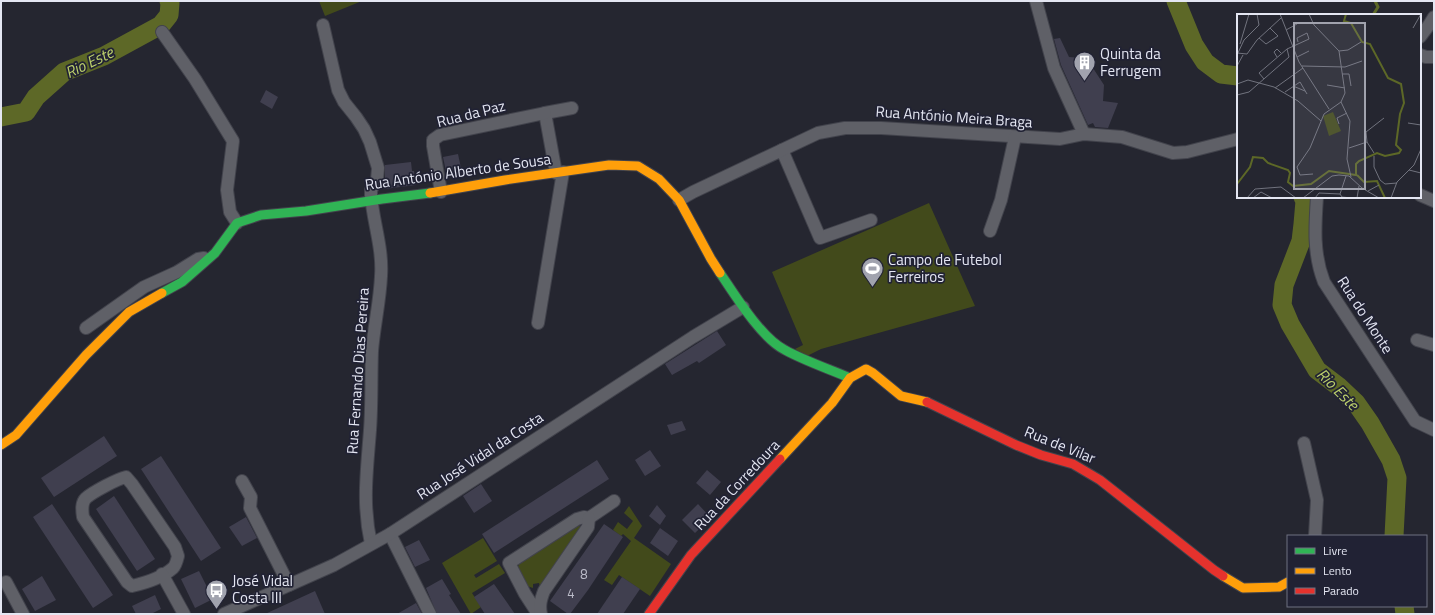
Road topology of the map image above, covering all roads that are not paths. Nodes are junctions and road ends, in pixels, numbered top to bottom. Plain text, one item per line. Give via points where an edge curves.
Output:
1 (1036, 1) edge
2 (1434, 17) edge
3 (323, 25) dead end
4 (162, 32) dead end
5 (1421, 36) edge
6 (1421, 54) edge
7 (1434, 57) edge
8 (572, 108) dead end
9 (545, 113) junction
10 (1084, 134) junction
11 (1015, 137) junction
12 (1237, 139) edge
13 (782, 150) junction
14 (560, 173) junction
15 (441, 192) junction
16 (1421, 195) edge
17 (676, 198) junction
18 (1317, 198) edge
19 (371, 200) junction
20 (1434, 201) edge
21 (872, 220) dead end
22 (237, 223) junction
23 (990, 231) dead end
24 (209, 258) junction
25 (743, 307) junction
26 (538, 323) dead end
27 (86, 328) dead end
28 (1417, 340) dead end
29 (1434, 345) edge
30 (850, 378) junction
31 (1434, 430) edge
32 (1304, 443) dead end
33 (1, 445) edge
34 (242, 481) dead end
35 (614, 501) dead end
36 (589, 518) junction
37 (390, 534) junction
38 (1315, 535) edge
39 (371, 544) junction
40 (162, 574) junction
41 (6, 582) dead end
42 (1287, 583) edge
43 (289, 585) junction
44 (521, 586) junction
45 (544, 591) junction
46 (23, 614) edge
47 (184, 614) edge
48 (224, 614) edge
49 (430, 614) edge
50 (538, 614) edge
51 (541, 614) edge
52 (649, 614) edge

1 - 10 street via 1054,68
2 - 5 street
3 - 19 street via 338,90 364,129 378,168
4 - 22 street via 233,141 227,190 230,212
6 - 7 street
8 - 9 street, Rua da Paz
9 - 14 street
9 - 15 street, Rua da Paz via 436,137 433,146
10 - 11 street, Rua António Meira Braga via 1060,139
10 - 12 street, Rua António Meira Braga via 1122,137 1173,153
11 - 13 street, Rua António Meira Braga via 845,128 818,133
11 - 23 street via 1001,200
13 - 17 street, Rua António Meira Braga
13 - 21 street via 820,238
14 - 15 street, Rua António Alberto de Sousa
14 - 17 street, Rua António Alberto de Sousa via 609,165 638,166 659,180
14 - 26 street
15 - 19 street, Rua António Alberto de Sousa
16 - 20 street
17 - 25 street via 711,259
18 - 31 street, Rua do Monte via 1316,255 1324,282 1415,421
19 - 22 street, Rua António Alberto de Sousa via 306,211 261,215
19 - 39 street, Rua Fernando Dias Pereira via 381,252 381,276 372,352 372,394 365,488
22 - 24 street
24 - 27 street via 198,258 177,272 144,287
24 - 33 street via 182,282 129,312 86,355 16,435
25 - 30 street via 769,339 784,350
25 - 37 street, Rua José Vidal da Costa
28 - 29 street
30 - 42 street, Rua de Vilar via 866,369 901,396 924,401 1016,445 1073,464 1100,480 1214,570 1243,588 1279,587
30 - 52 street, Rua da Corredoura via 832,403 691,555
32 - 38 street via 1317,500
34 - 43 street via 250,497 250,508
35 - 36 street
36 - 44 street via 577,519 509,563
36 - 45 street via 588,527
37 - 39 street, Rua José Vidal da Costa
37 - 49 street
39 - 43 street, Rua José Vidal da Costa via 334,565
40 - 40 street via 141,584 132,586 127,582 83,517 81,508 85,499 118,478 126,477 175,547 178,556 174,567
40 - 47 street
41 - 46 street
43 - 48 street, Rua José Vidal da Costa
44 - 45 street via 529,591
44 - 50 street
45 - 51 street via 541,598

